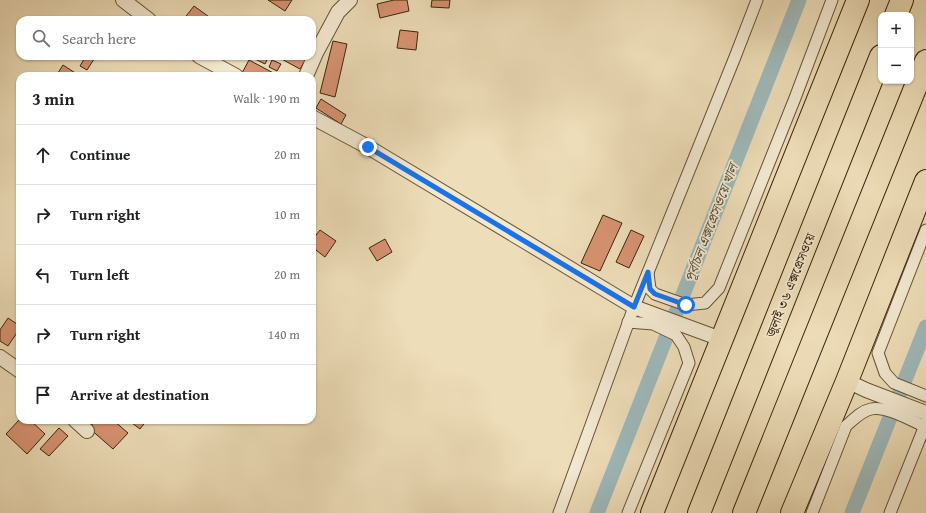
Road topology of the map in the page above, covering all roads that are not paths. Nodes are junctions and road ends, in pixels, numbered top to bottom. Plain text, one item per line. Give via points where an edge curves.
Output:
1 (123, 0) edge
2 (350, 0) edge
3 (757, 0) edge
4 (832, 0) edge
5 (858, 0) edge
6 (902, 0) edge
7 (897, 12) edge
8 (144, 16) edge
9 (316, 53) edge
10 (206, 60) edge
11 (313, 60) edge
12 (926, 61) edge
13 (878, 64) edge
14 (229, 72) edge
15 (308, 72) edge
16 (316, 119) edge
17 (926, 180) edge
18 (926, 230) edge
19 (648, 272) junction
20 (639, 309) junction
21 (628, 322) junction
22 (712, 336) junction
23 (0, 356) edge
24 (16, 368) edge
25 (857, 385) junction
26 (926, 396) edge
27 (925, 419) edge
28 (79, 424) edge
29 (87, 431) dead end
30 (559, 513) edge
31 (628, 513) edge
32 (652, 513) edge
33 (699, 513) edge
34 (744, 513) edge
35 (792, 513) edge
36 (812, 513) edge
37 (890, 513) edge

1 - 8 street
2 - 9 street via 338,12
3 - 19 street
4 - 19 street via 719,288 705,303 686,305 655,294 650,289
5 - 22 main road
6 - 7 main road
10 - 14 street
11 - 15 street
12 - 34 main road
13 - 33 main road, জুলাই ৩৬ এক্সপ্রেসওয়ে
16 - 20 street via 368,147
17 - 25 main road
18 - 26 street via 878,353 885,373 894,382
19 - 20 street
20 - 21 street
20 - 22 street
21 - 30 street
21 - 31 street via 653,324 676,335 684,347 689,363
22 - 32 main road
23 - 24 street
25 - 27 street
25 - 35 main road
27 - 36 street via 886,409 871,409 856,416 846,426
27 - 37 street
28 - 29 street

